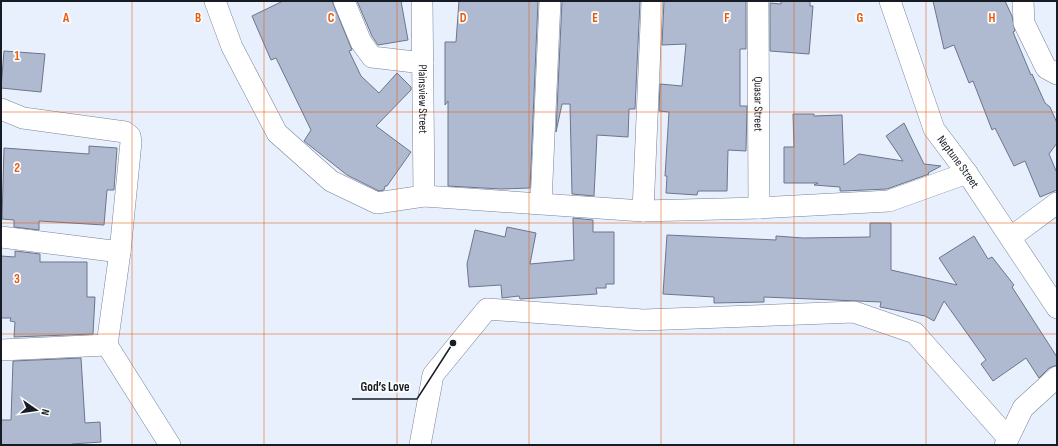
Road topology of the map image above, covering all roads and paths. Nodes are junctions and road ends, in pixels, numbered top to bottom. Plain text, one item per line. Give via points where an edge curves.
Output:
1 (215, 1) edge
2 (344, 1) edge
3 (422, 1) edge
4 (550, 1) edge
5 (652, 1) edge
6 (758, 1) edge
7 (890, 1) edge
8 (1024, 1) edge
9 (423, 63) junction
10 (1057, 74) edge
11 (1, 109) edge
12 (967, 173) junction
13 (424, 196) junction
14 (541, 203) junction
15 (1057, 203) edge
16 (759, 208) junction
17 (643, 211) junction
18 (1, 237) edge
19 (1010, 237) junction
20 (120, 252) junction
21 (1057, 308) edge
22 (107, 345) junction
23 (1, 350) edge
24 (1057, 377) edge
25 (1006, 442) edge
26 (170, 445) edge
27 (420, 445) edge

1 - 13 street via 232,47 277,133 330,182 377,203
2 - 9 street via 361,42 372,57
3 - 9 street, Plainsview Street
4 - 14 street
5 - 17 street
6 - 16 street, Quasar Street
7 - 12 street, Neptune Street via 934,128
8 - 10 street via 1024,23 1046,68
9 - 13 street, Plainsview Street
11 - 20 street via 23,118 125,132 130,136
12 - 16 street via 889,201
12 - 19 street, Neptune Street
13 - 14 street
14 - 17 street
15 - 19 street
16 - 17 street
18 - 20 street
19 - 21 street, Neptune Street
20 - 22 street
22 - 23 street
22 - 26 street
24 - 25 street via 1023,408
25 - 27 street via 915,333 854,312 643,320 487,309 433,375

